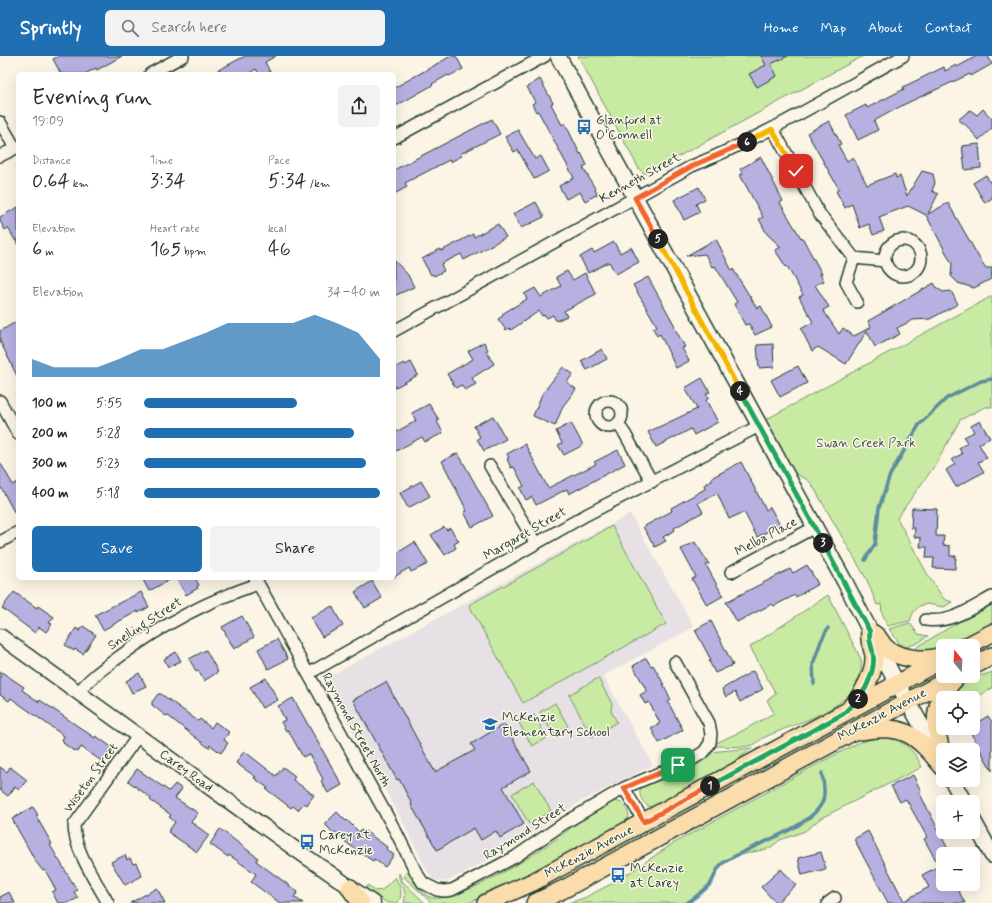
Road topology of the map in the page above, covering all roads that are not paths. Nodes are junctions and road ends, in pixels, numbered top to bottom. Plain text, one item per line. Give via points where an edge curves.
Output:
1 (183, 56) edge
2 (545, 56) edge
3 (558, 56) edge
4 (903, 56) edge
5 (154, 72) edge
6 (0, 122) edge
7 (772, 129) junction
8 (396, 137) edge
9 (16, 147) edge
10 (0, 156) edge
11 (635, 198) junction
12 (854, 258) junction
13 (885, 261) dead end
14 (857, 302) dead end
15 (396, 330) edge
16 (0, 401) edge
17 (618, 424) dead end
18 (759, 426) junction
19 (16, 430) edge
20 (490, 466) dead end
21 (652, 482) junction
22 (815, 527) junction
23 (16, 533) edge
24 (0, 542) edge
25 (536, 544) junction
26 (731, 572) dead end
27 (256, 581) edge
28 (992, 597) edge
29 (926, 620) dead end
30 (870, 632) junction
31 (992, 632) edge
32 (0, 636) edge
33 (980, 639) edge
34 (992, 656) edge
35 (936, 658) edge
36 (675, 662) dead end
37 (980, 662) edge
38 (936, 663) edge
39 (308, 674) junction
40 (942, 683) edge
41 (951, 683) edge
42 (898, 684) junction
43 (78, 693) junction
44 (908, 702) junction
45 (843, 714) junction
46 (850, 733) junction
47 (138, 736) junction
48 (940, 743) edge
49 (936, 752) edge
50 (936, 759) edge
51 (624, 788) junction
52 (644, 822) junction
53 (980, 833) edge
54 (992, 855) edge
55 (350, 888) junction
56 (437, 890) joint
57 (108, 903) edge
58 (361, 903) edge
59 (374, 903) edge
60 (486, 903) edge
61 (535, 903) edge

1 - 5 street
2 - 8 street
3 - 11 main road
4 - 7 street, Kenneth Street
6 - 9 street
7 - 11 street, Kenneth Street via 732,150 692,166
7 - 12 street via 818,213
9 - 10 street
11 - 15 street, Kenneth Street
11 - 18 main road
12 - 13 street
12 - 14 street via 846,282
16 - 19 street
17 - 21 street
18 - 21 street, Margaret Street
18 - 22 main road
20 - 25 street
21 - 25 street, Margaret Street via 586,515
22 - 26 street, Melba Place
22 - 30 main road
23 - 24 street
25 - 39 street, Margaret Street
27 - 39 street, Raymond Street North
27 - 43 street, Snelling Street via 171,621 100,670
28 - 29 street via 954,617 933,622
30 - 35 main road via 878,635 888,649 901,655 923,660
30 - 42 main road
30 - 45 main road via 868,640 874,660 868,680 861,695
31 - 33 main road
32 - 43 street, Carey Road
34 - 37 main road
36 - 51 street, Raymond Street via 709,723 710,744 704,752 693,759
38 - 42 main road, McKenzie Avenue
39 - 56 street, Raymond Street North via 416,872 423,883
40 - 44 main road, McKenzie Avenue
41 - 48 main road via 938,706 937,730
42 - 44 main road
42 - 45 main road, McKenzie Avenue
43 - 47 street, Carey Road
44 - 46 main road, McKenzie Avenue
44 - 49 main road
45 - 52 main road, McKenzie Avenue
46 - 50 main road via 895,728 909,733
46 - 61 main road, McKenzie Avenue
47 - 55 street, Carey Road
47 - 57 street, Wiseton Street via 74,825 74,834 80,849
51 - 52 street
51 - 56 street, Raymond Street via 563,824 509,861 457,888
52 - 60 main road, McKenzie Avenue via 533,882
53 - 54 main road
55 - 58 main road
55 - 59 street, Carey Road

